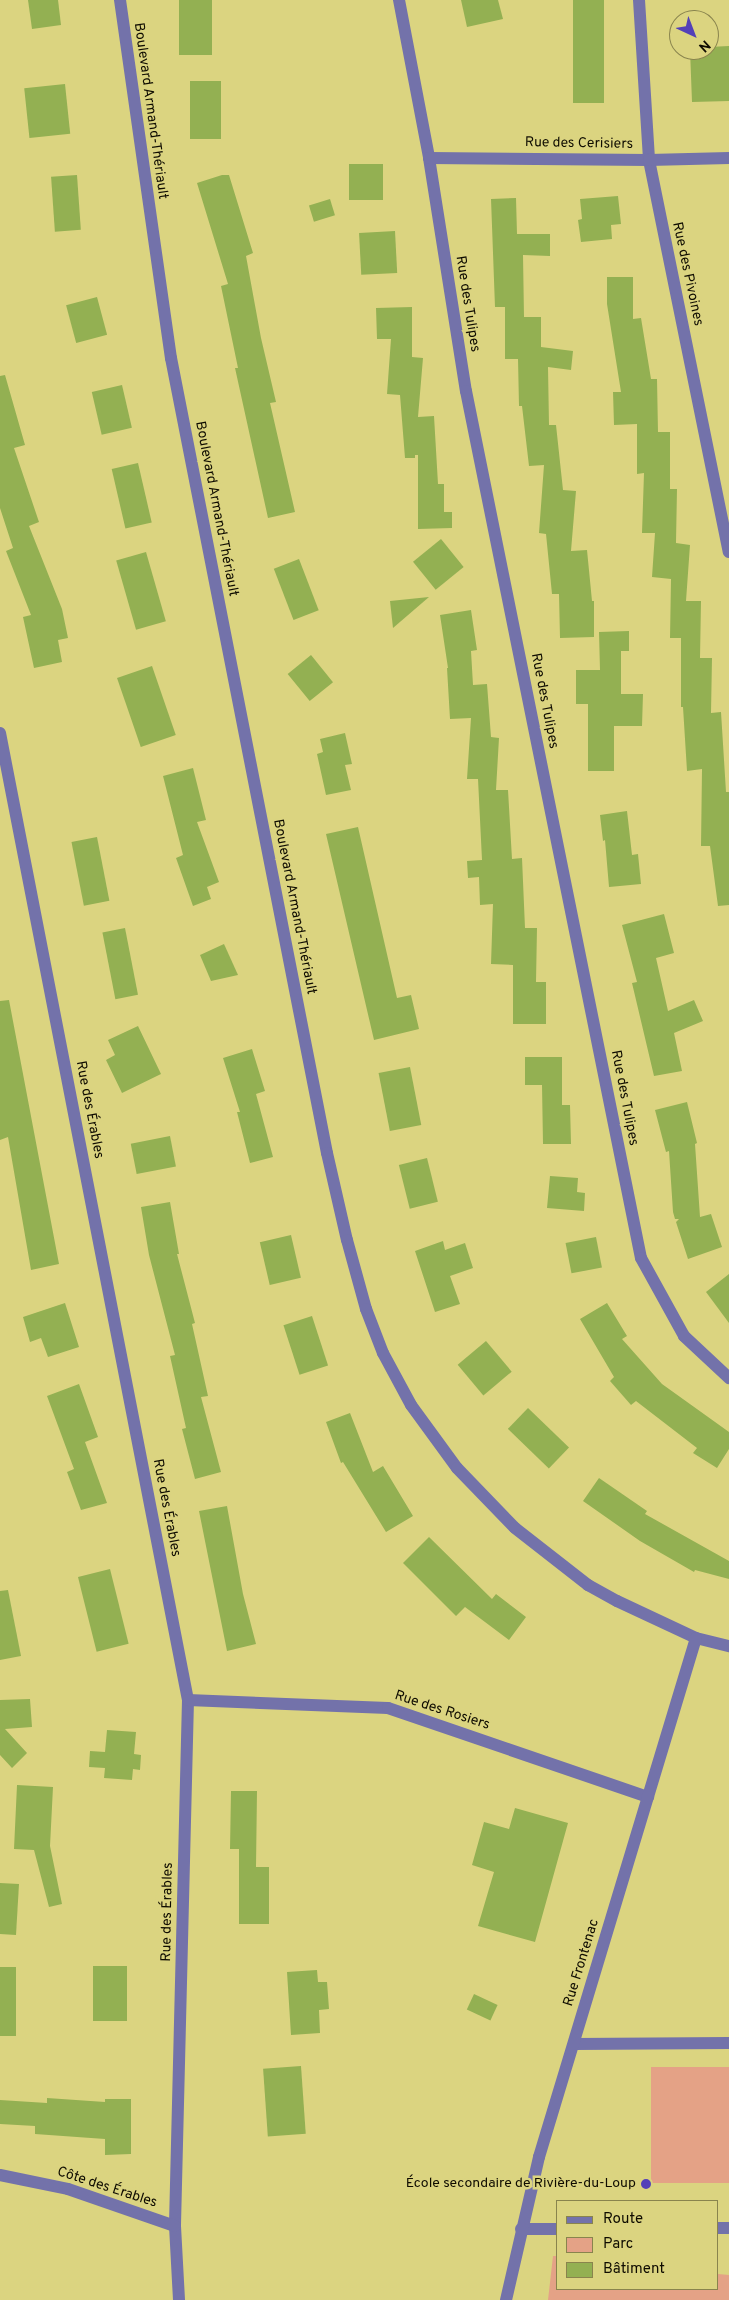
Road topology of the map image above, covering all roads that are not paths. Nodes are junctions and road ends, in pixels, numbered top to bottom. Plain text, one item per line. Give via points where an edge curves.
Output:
1 (120, 0) edge
2 (399, 0) edge
3 (639, 0) edge
4 (429, 158) junction
5 (729, 158) edge
6 (649, 160) junction
7 (729, 552) edge
8 (0, 733) edge
9 (729, 1378) edge
10 (696, 1638) junction
11 (729, 1646) edge
12 (188, 1700) junction
13 (648, 1797) junction
14 (729, 2043) edge
15 (574, 2044) junction
16 (0, 2175) edge
17 (175, 2226) junction
18 (521, 2229) junction
19 (556, 2229) edge
20 (179, 2300) edge
21 (506, 2300) edge

1 - 10 street, Boulevard Armand-Thériault via 171,358 327,1153 366,1309 383,1353 411,1405 440,1448 483,1497 546,1554 588,1585 653,1620
2 - 4 street, Rue des Tulipes
3 - 6 street, Rue des Pivoines
4 - 6 street, Rue des Cerisiers
4 - 9 street, Rue des Tulipes via 468,401 641,1258 684,1336
5 - 6 street, Rue des Cerisiers
6 - 7 street, Rue des Pivoines
8 - 12 street, Rue des Érables
10 - 11 street, Boulevard Armand-Thériault
10 - 13 street, Rue Frontenac
12 - 13 street, Rue des Rosiers via 388,1708
12 - 17 street, Rue des Érables
13 - 15 street, Rue Frontenac
14 - 15 street
15 - 18 street, Rue Frontenac
16 - 17 street, Côte des Érables via 68,2189
17 - 20 street, Rue des Érables
18 - 19 street
18 - 21 street, Rue Frontenac

